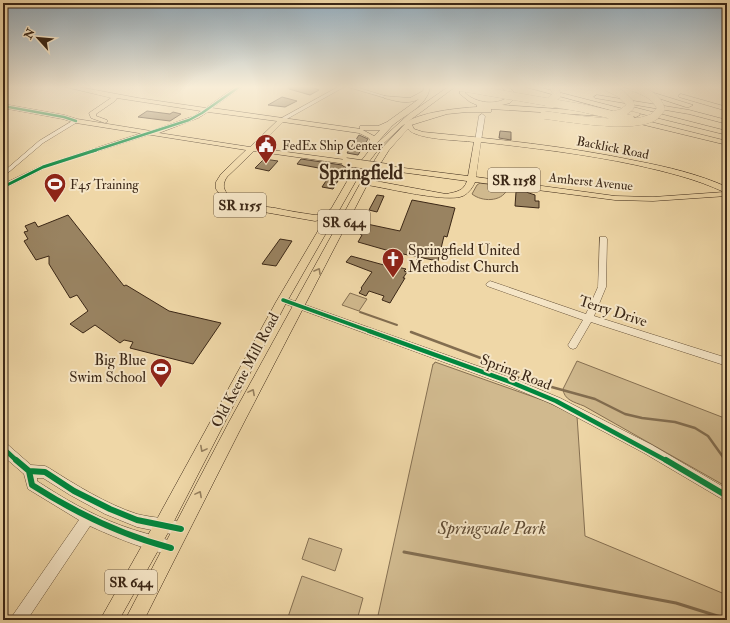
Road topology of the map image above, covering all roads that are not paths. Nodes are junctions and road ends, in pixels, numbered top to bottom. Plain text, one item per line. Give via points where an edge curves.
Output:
1 (59, 116) edge
2 (82, 116) edge
3 (84, 116) edge
4 (93, 116) edge
5 (196, 116) edge
6 (253, 116) edge
7 (290, 116) edge
8 (401, 116) edge
9 (408, 116) edge
10 (417, 116) edge
11 (428, 116) edge
12 (482, 116) dead end
13 (556, 116) edge
14 (575, 116) edge
15 (606, 116) edge
16 (611, 116) edge
17 (617, 116) edge
18 (642, 116) edge
19 (655, 116) edge
20 (677, 116) edge
21 (698, 116) edge
22 (64, 117) junction
23 (630, 119) junction
24 (283, 120) junction
25 (76, 121) junction
26 (108, 122) junction
27 (390, 124) junction
28 (408, 124) junction
29 (338, 127) junction
30 (726, 127) edge
31 (363, 128) joint
32 (160, 130) junction
33 (149, 133) junction
34 (422, 134) junction
35 (727, 138) edge
36 (392, 141) junction
37 (478, 141) junction
38 (727, 143) edge
39 (372, 144) junction
40 (254, 147) junction
41 (357, 172) junction
42 (3, 175) edge
43 (692, 176) junction
44 (472, 177) junction
45 (365, 182) junction
46 (3, 187) edge
47 (727, 189) edge
48 (694, 190) junction
49 (336, 209) junction
50 (310, 218) junction
51 (323, 230) junction
52 (603, 239) dead end
53 (490, 284) dead end
54 (283, 300) junction
55 (298, 305) junction
56 (588, 318) junction
57 (573, 345) dead end
58 (727, 362) edge
59 (3, 448) edge
60 (29, 471) junction
61 (727, 496) edge
62 (88, 518) junction
63 (163, 525) junction
64 (181, 529) junction
65 (153, 544) junction
66 (171, 548) junction
67 (18, 620) edge
68 (109, 620) edge
69 (134, 620) edge

1 - 22 main road, Amherst Avenue / SR 1158
2 - 22 main road
3 - 25 main road
4 - 26 main road, Amherst Avenue / SR 1158
5 - 32 main road
6 - 24 main road
7 - 24 street, SR 1155
8 - 27 highway
9 - 41 main road, Old Keene Mill Road / SR 644 via 369,154
10 - 28 main road, Old Keene Mill Road / SR 644
11 - 28 highway
12 - 37 street
13 - 19 highway, bridge via 625,122 642,121
14 - 15 highway, bridge
16 - 23 highway, bridge
17 - 23 highway, bridge
18 - 35 highway
20 - 30 highway
21 - 30 highway
22 - 25 main road, Amherst Avenue / SR 1158
23 - 38 highway
24 - 29 main road
24 - 40 main road, SR 1155
25 - 26 main road via 85,119
25 - 33 main road, Amherst Avenue / SR 1158
25 - 42 street via 41,142
26 - 32 main road, Amherst Avenue / SR 1158
27 - 31 highway via 379,128
27 - 39 highway
28 - 34 main road via 412,130
28 - 36 main road, Old Keene Mill Road / SR 644
29 - 31 main road
29 - 39 main road via 368,133 373,139
32 - 33 main road
32 - 40 main road, Amherst Avenue / SR 1158
33 - 40 main road, Amherst Avenue / SR 1158
33 - 46 street via 43,167
34 - 36 main road
34 - 37 main road, Backlick Road
36 - 45 main road, Old Keene Mill Road / SR 644
37 - 43 main road, Backlick Road via 596,155
37 - 44 main road
39 - 41 main road
40 - 44 main road, Amherst Avenue / SR 1158, bridge
40 - 50 main road, SR 1155 via 220,182 219,188 224,195 241,205
41 - 49 main road, Old Keene Mill Road / SR 644
43 - 47 main road, Backlick Road
43 - 48 main road via 702,185
44 - 45 main road via 464,192 451,196
44 - 47 main road, Amherst Avenue / SR 1158 via 624,198 653,199
44 - 48 main road, Amherst Avenue / SR 1158 via 613,193 656,194
55 -> 45 main road, Old Keene Mill Road / SR 644
47 - 48 main road, Amherst Avenue / SR 1158
49 - 50 main road via 324,217
49 - 51 main road, Old Keene Mill Road / SR 644
50 - 51 main road via 321,222
51 - 54 main road, Old Keene Mill Road / SR 644
52 - 56 street via 602,287
53 - 56 street, Terry Drive
54 - 55 street, Spring Road
54 -> 63 main road, Old Keene Mill Road / SR 644
55 - 61 street, Spring Road via 556,401 642,446
64 -> 55 main road, Old Keene Mill Road / SR 644
56 - 57 street
56 - 58 street, Terry Drive
59 - 60 street
60 - 62 street via 32,485
60 - 63 street via 45,472 80,494 138,520
62 - 65 street via 110,529
62 - 67 street
63 - 64 street
63 - 65 main road, Old Keene Mill Road / SR 644
64 - 66 main road, Old Keene Mill Road / SR 644
65 - 66 street
65 - 68 main road, Old Keene Mill Road / SR 644
66 - 69 main road, Old Keene Mill Road / SR 644

